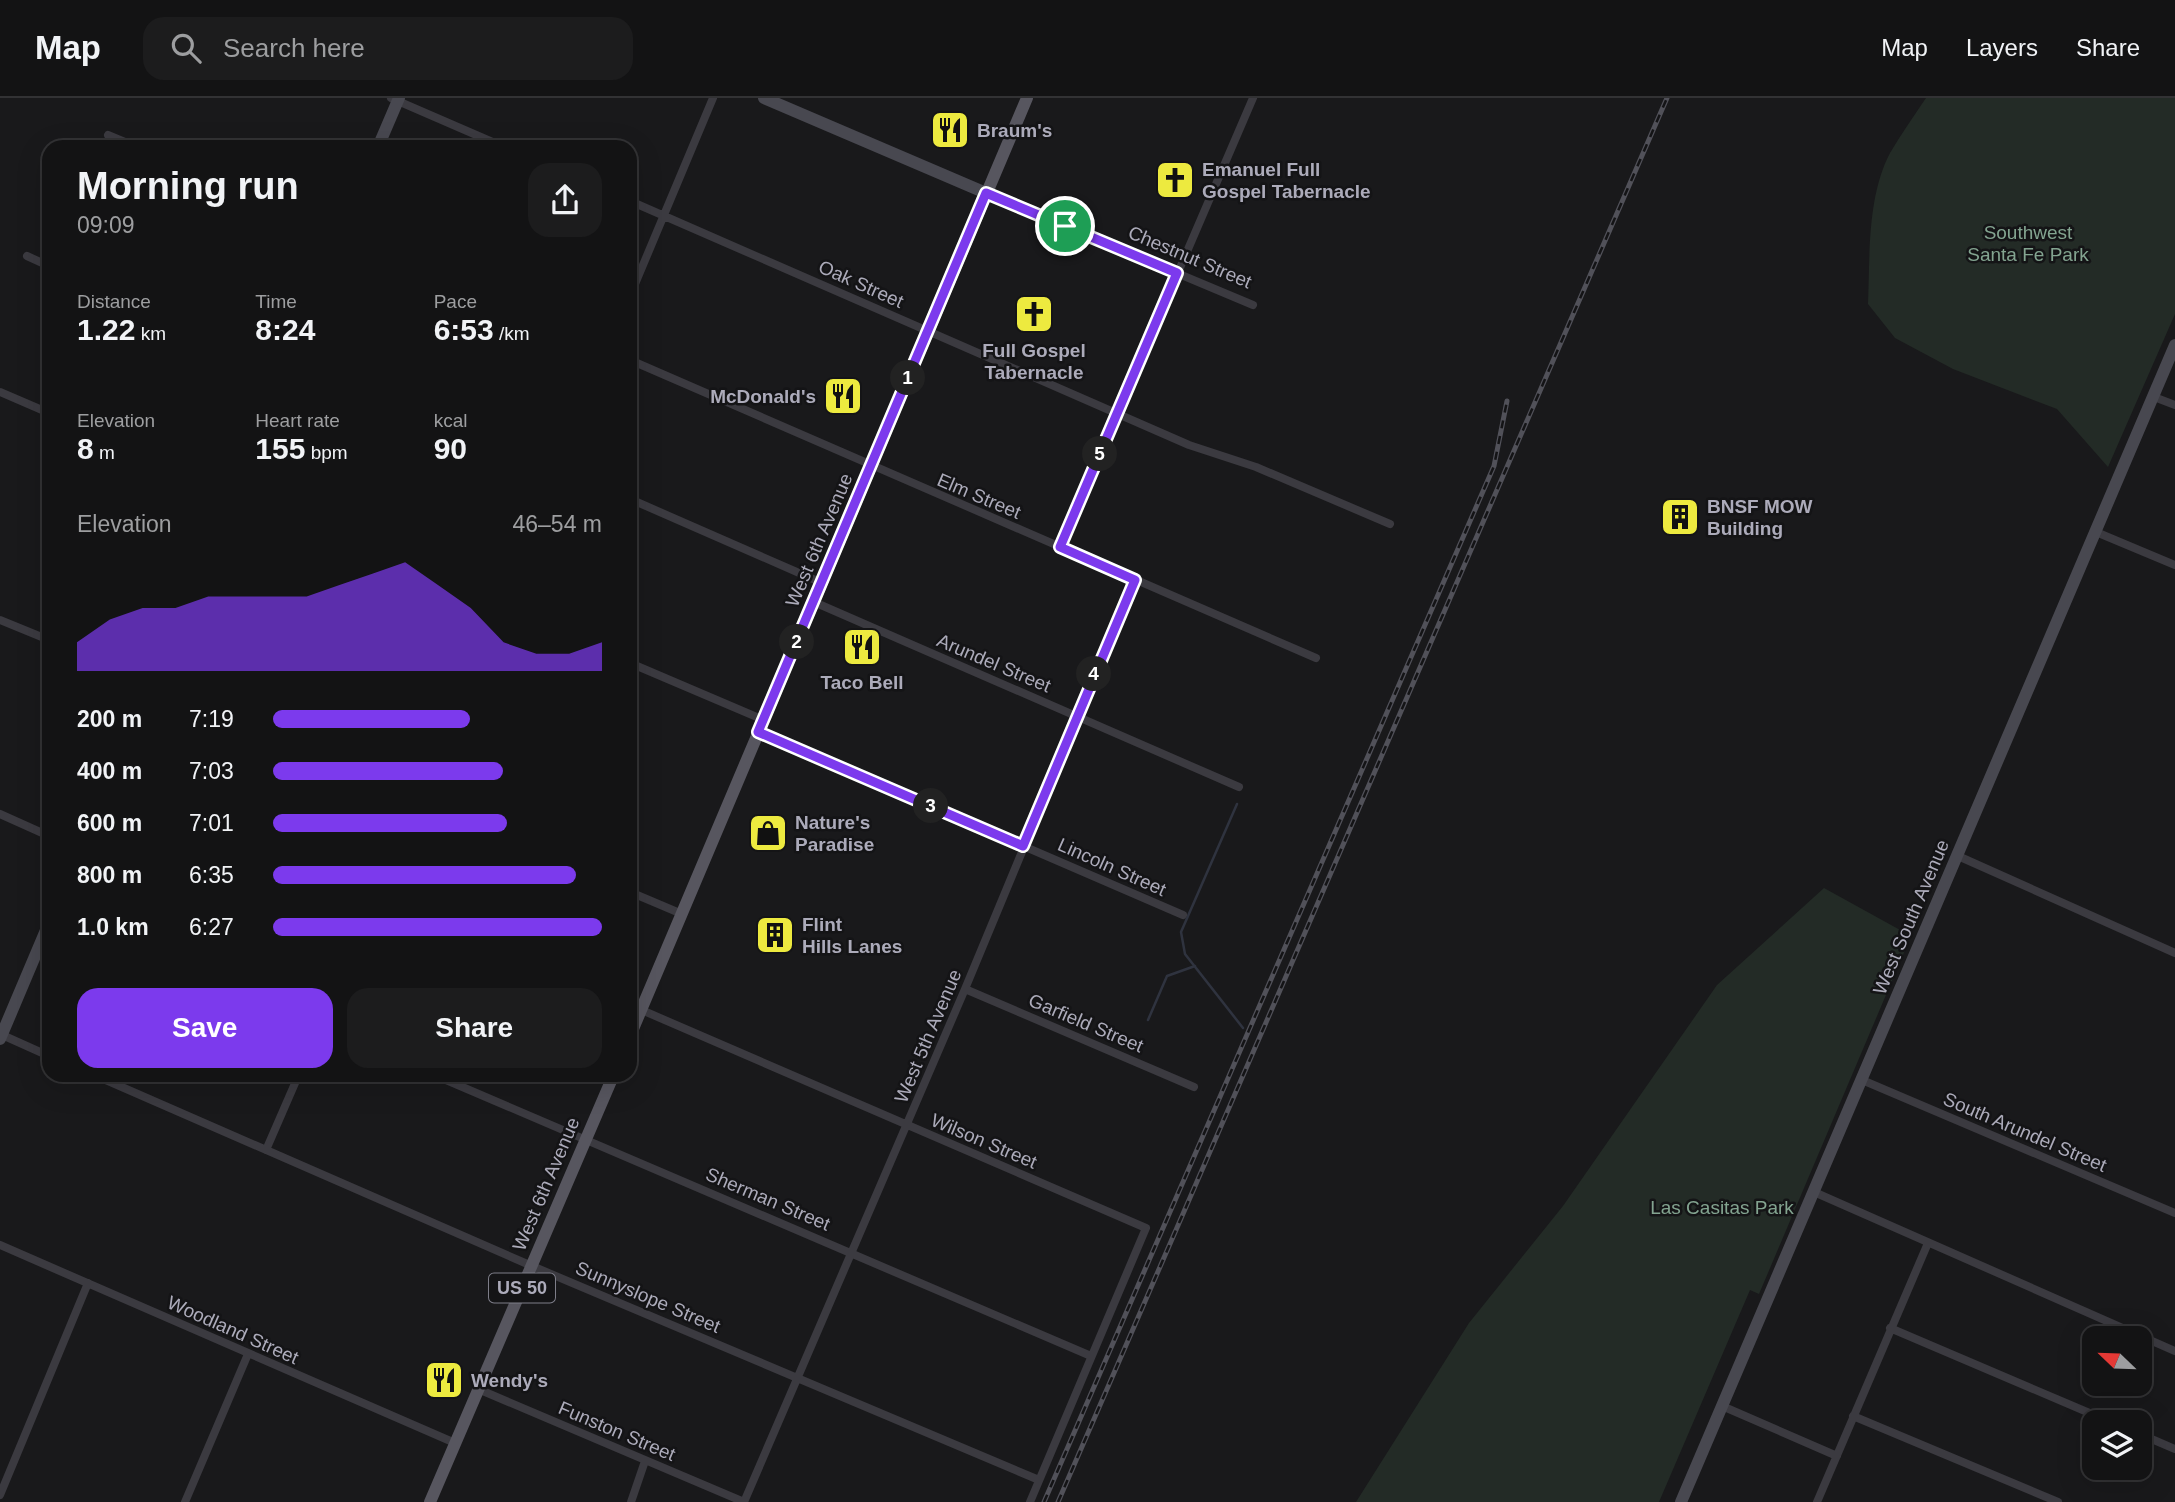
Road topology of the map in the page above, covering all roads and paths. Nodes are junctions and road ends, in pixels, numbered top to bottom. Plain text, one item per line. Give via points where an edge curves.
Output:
1 (713, 98) edge
2 (764, 98) edge
3 (1027, 98) edge
4 (1253, 98) edge
5 (396, 99) edge
6 (108, 135) dead end
7 (120, 140) edge
8 (381, 140) edge
9 (488, 140) edge
10 (986, 193) junction
11 (637, 204) edge
12 (663, 215) junction
13 (27, 256) dead end
14 (42, 262) edge
15 (1177, 273) junction
16 (637, 279) edge
17 (1253, 305) dead end
18 (928, 331) junction
19 (2175, 345) edge
20 (637, 363) edge
21 (0, 392) edge
22 (2154, 397) junction
23 (2175, 405) edge
24 (42, 410) edge
25 (1117, 414) junction
26 (871, 466) junction
27 (637, 502) edge
28 (1390, 524) dead end
29 (2096, 532) junction
30 (1060, 547) junction
31 (2175, 565) edge
32 (1135, 580) junction
33 (822, 583) junction
34 (814, 602) junction
35 (0, 620) edge
36 (42, 637) edge
37 (1316, 658) dead end
38 (637, 666) edge
39 (1077, 716) junction
40 (761, 726) junction
41 (1240, 787) dead end
42 (0, 814) edge
43 (42, 833) edge
44 (1023, 846) junction
45 (1958, 856) junction
46 (637, 895) edge
47 (682, 914) junction
48 (1183, 915) dead end
49 (42, 939) edge
50 (2175, 953) edge
51 (965, 989) junction
52 (637, 1005) edge
53 (637, 1007) edge
54 (1, 1036) edge
55 (42, 1053) edge
56 (1862, 1080) junction
57 (110, 1082) edge
58 (296, 1082) edge
59 (451, 1082) edge
60 (611, 1082) edge
61 (1194, 1087) dead end
62 (907, 1125) junction
63 (586, 1140) junction
64 (266, 1150) junction
65 (1814, 1192) junction
66 (2175, 1213) edge
67 (1928, 1243) junction
68 (0, 1245) edge
69 (852, 1252) junction
70 (532, 1266) junction
71 (88, 1283) junction
72 (1890, 1328) junction
73 (2175, 1351) edge
74 (248, 1354) junction
75 (1091, 1356) junction
76 (797, 1379) junction
77 (478, 1390) junction
78 (1722, 1406) junction
79 (2082, 1410) edge
80 (1853, 1416) junction
81 (2152, 1439) edge
82 (455, 1443) junction
83 (2175, 1449) edge
84 (1837, 1456) junction
85 (645, 1461) junction
86 (1039, 1480) junction
87 (0, 1495) edge
88 (431, 1501) edge
89 (186, 1502) edge
90 (631, 1502) edge
91 (744, 1502) edge
92 (1030, 1502) edge
93 (1681, 1502) edge
94 (1818, 1502) edge
95 (2058, 1502) edge

1 - 12 street
2 - 10 main road, Chestnut Street
3 - 10 main road, West 6th Avenue
4 - 15 street
5 - 8 main road
5 - 9 street
6 - 7 street
10 - 15 street, Chestnut Street
10 - 18 main road, West 6th Avenue
11 - 12 street, Oak Street
12 - 16 street
12 - 18 street, Oak Street
13 - 14 street
15 - 17 street, Chestnut Street
15 - 25 street
18 - 25 street, Oak Street
18 - 26 main road, West 6th Avenue
19 - 22 main road, West South Avenue
20 - 26 street, Elm Street
21 - 24 street
22 - 23 street
22 - 29 main road, West South Avenue
25 - 28 street, Oak Street
25 - 30 street
26 - 30 street, Elm Street
26 - 33 main road, West 6th Avenue
27 - 33 street
29 - 31 street
29 - 45 main road, West South Avenue
30 - 32 street, Elm Street
32 - 37 street, Elm Street
32 - 39 street, West 5th Avenue
33 - 34 main road, West 6th Avenue
34 - 39 street, Arundel Street
34 - 40 main road, West 6th Avenue
35 - 36 street
38 - 40 street, Lincoln Street
39 - 41 street, Arundel Street
39 - 44 street, West 5th Avenue
40 - 44 street, Lincoln Street
40 - 47 main road, West 6th Avenue
42 - 43 street
44 - 48 street, Lincoln Street
44 - 51 street, West 5th Avenue
45 - 50 street
45 - 56 main road, West South Avenue
46 - 47 street
47 - 52 main road, West 6th Avenue
49 - 54 main road
51 - 61 street, Garfield Street
51 - 62 street, West 5th Avenue
53 - 62 street, Wilson Street
54 - 55 street
56 - 65 main road, West South Avenue
56 - 66 street, South Arundel Street
57 - 64 street, Sunnyslope Street
58 - 64 street
59 - 63 street, Sherman Street
60 - 63 main road, West 6th Avenue / US 50
62 - 69 street, West 5th Avenue
62 - 75 street, Wilson Street via 1146,1228
63 - 69 street, Sherman Street
63 - 70 main road, West 6th Avenue / US 50
64 - 70 street, Sunnyslope Street
65 - 67 street
65 - 78 main road, West South Avenue
67 - 72 street
67 - 73 street
68 - 71 street, Woodland Street
69 - 75 street, Sherman Street
69 - 76 street, West 5th Avenue
70 - 76 street, Sunnyslope Street
70 - 77 main road, West 6th Avenue / US 50
71 - 74 street, Woodland Street
71 - 87 street
72 - 79 street
72 - 80 street
74 - 82 street, Woodland Street
74 - 89 street
75 - 86 street
76 - 86 street, Sunnyslope Street
76 - 91 street, West 5th Avenue
77 - 82 main road, West 6th Avenue / US 50
77 - 85 street, Funston Street
78 - 84 street
78 - 93 main road, West South Avenue
80 - 84 street
80 - 95 street
81 - 83 street
82 - 88 main road, West 6th Avenue / US 50
84 - 94 street
85 - 90 street
85 - 91 street, Funston Street
86 - 92 street

